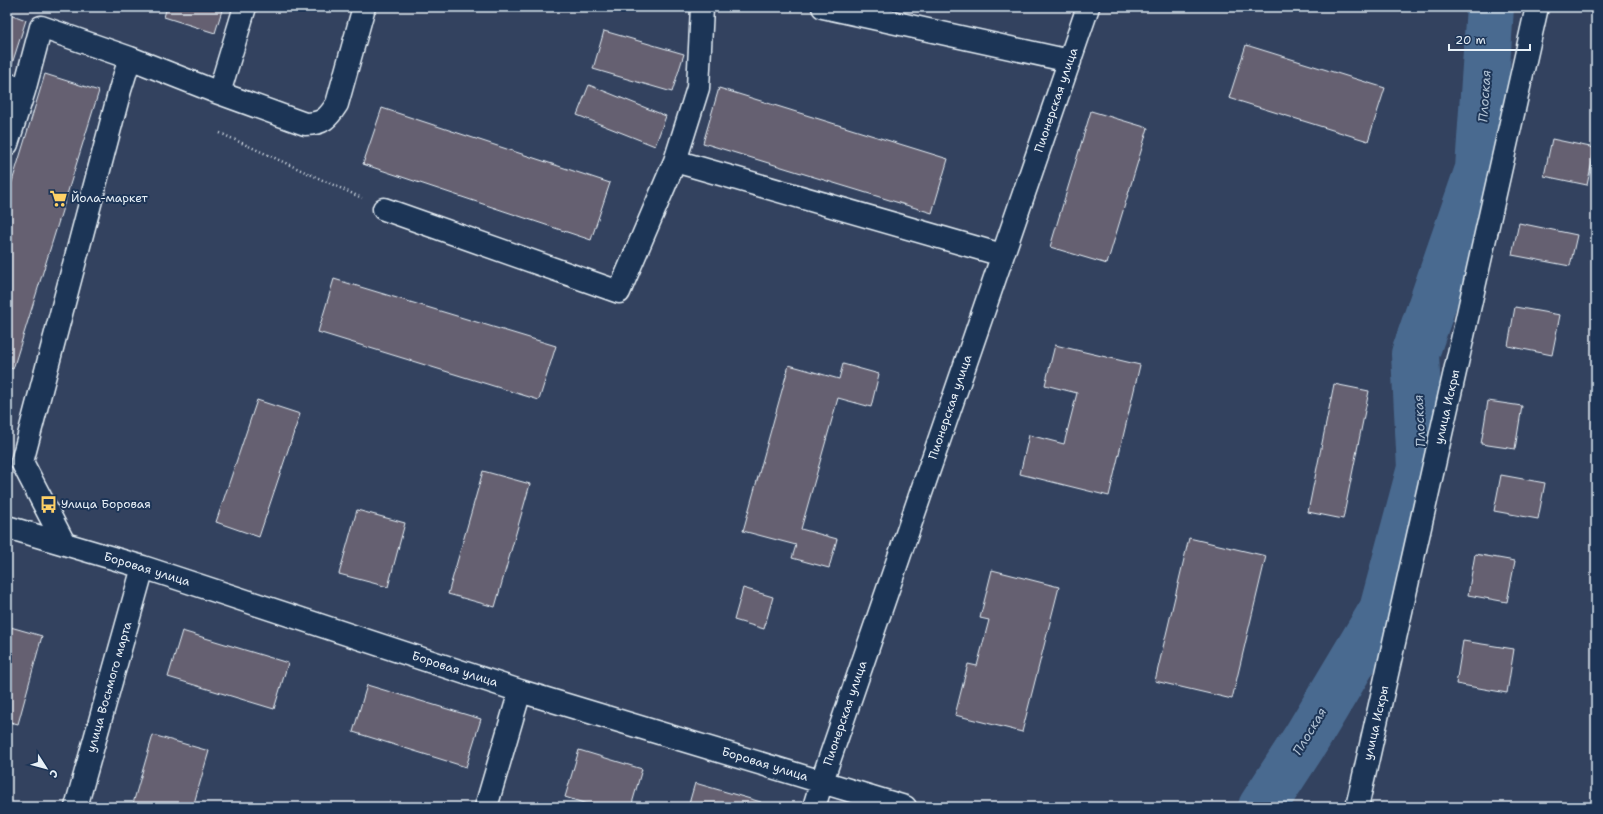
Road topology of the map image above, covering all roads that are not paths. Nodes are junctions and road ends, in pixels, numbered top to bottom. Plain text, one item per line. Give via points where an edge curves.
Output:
1 (245, 7) edge
2 (364, 7) edge
3 (702, 7) edge
4 (823, 7) edge
5 (1088, 7) edge
6 (1537, 7) edge
7 (130, 58) junction
8 (1070, 61) junction
9 (16, 88) edge
10 (219, 93) junction
11 (7, 144) edge
12 (675, 161) junction
13 (384, 209) road end
14 (1002, 255) junction
15 (7, 527) edge
16 (64, 544) junction
17 (143, 567) junction
18 (520, 690) junction
19 (822, 781) junction
20 (76, 807) edge
21 (486, 807) edge
22 (814, 807) edge
23 (906, 807) edge
24 (1357, 807) edge

1 - 10 street
2 - 10 street via 337,104 324,120 315,124 305,124
3 - 12 street via 698,88
4 - 8 street
5 - 8 street, Пионерская улица
6 - 24 street, улица Искры
7 - 9 street via 40,27
7 - 10 street
7 - 16 street via 22,462
8 - 14 street, Пионерская улица
9 - 11 street
12 - 13 street via 619,292
12 - 14 street
14 - 19 street, Пионерская улица
15 - 16 street, Боровая улица
16 - 17 street, Боровая улица
17 - 18 street, Боровая улица
17 - 20 street, улица Восьмого марта
18 - 19 street, Боровая улица
18 - 21 street
19 - 22 street, Пионерская улица
19 - 23 street, Боровая улица

